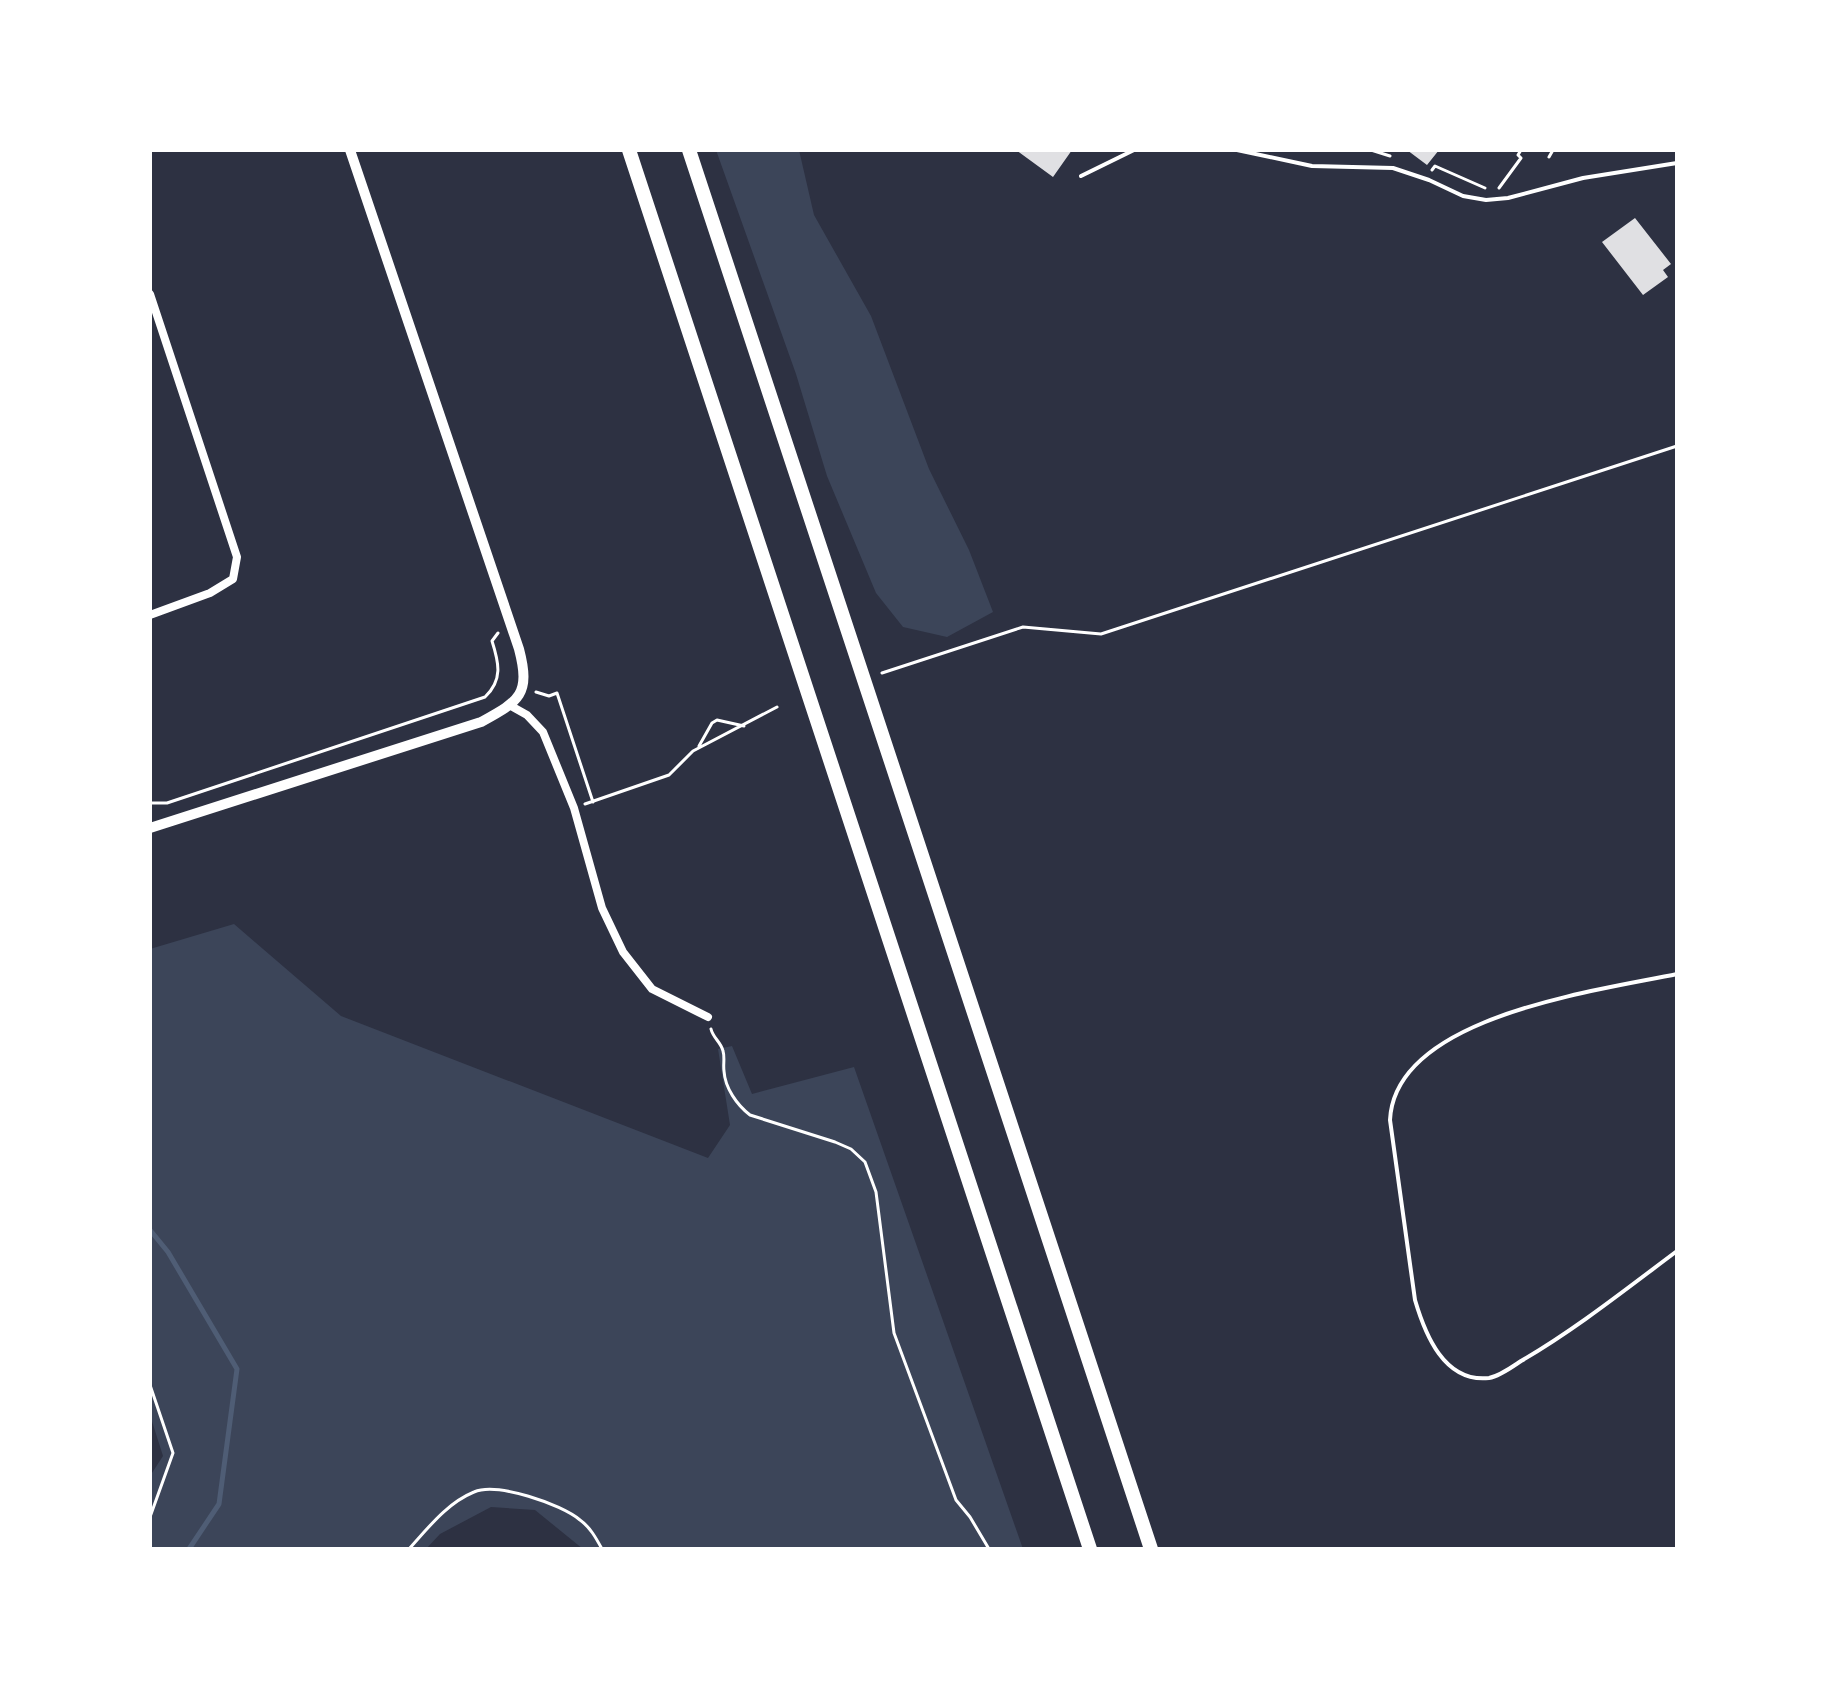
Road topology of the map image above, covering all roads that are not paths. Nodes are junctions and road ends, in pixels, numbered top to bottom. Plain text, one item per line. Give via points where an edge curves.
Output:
1 (350, 150) edge
2 (629, 150) edge
3 (689, 150) edge
4 (1134, 150) edge
5 (1237, 150) edge
6 (1677, 163) edge
7 (1081, 176) dead end
8 (150, 294) edge
9 (150, 615) edge
10 (511, 706) junction
11 (150, 828) edge
12 (1677, 974) edge
13 (708, 1017) road end
14 (1677, 1251) edge
15 (1090, 1549) edge
16 (1151, 1549) edge

1 - 10 street via 519,649 524,678
2 - 15 highway
3 - 16 highway
4 - 7 lane
5 - 6 lane via 1312,166 1393,168 1486,200
8 - 9 street via 237,557 233,579
10 - 11 street via 481,722
10 - 13 street via 543,732 574,808 602,908 623,952 652,989
12 - 14 lane via 1528,1008 1456,1035 1408,1071 1396,1092 1390,1120 1415,1300 1438,1354 1463,1373 1485,1378 1506,1371

